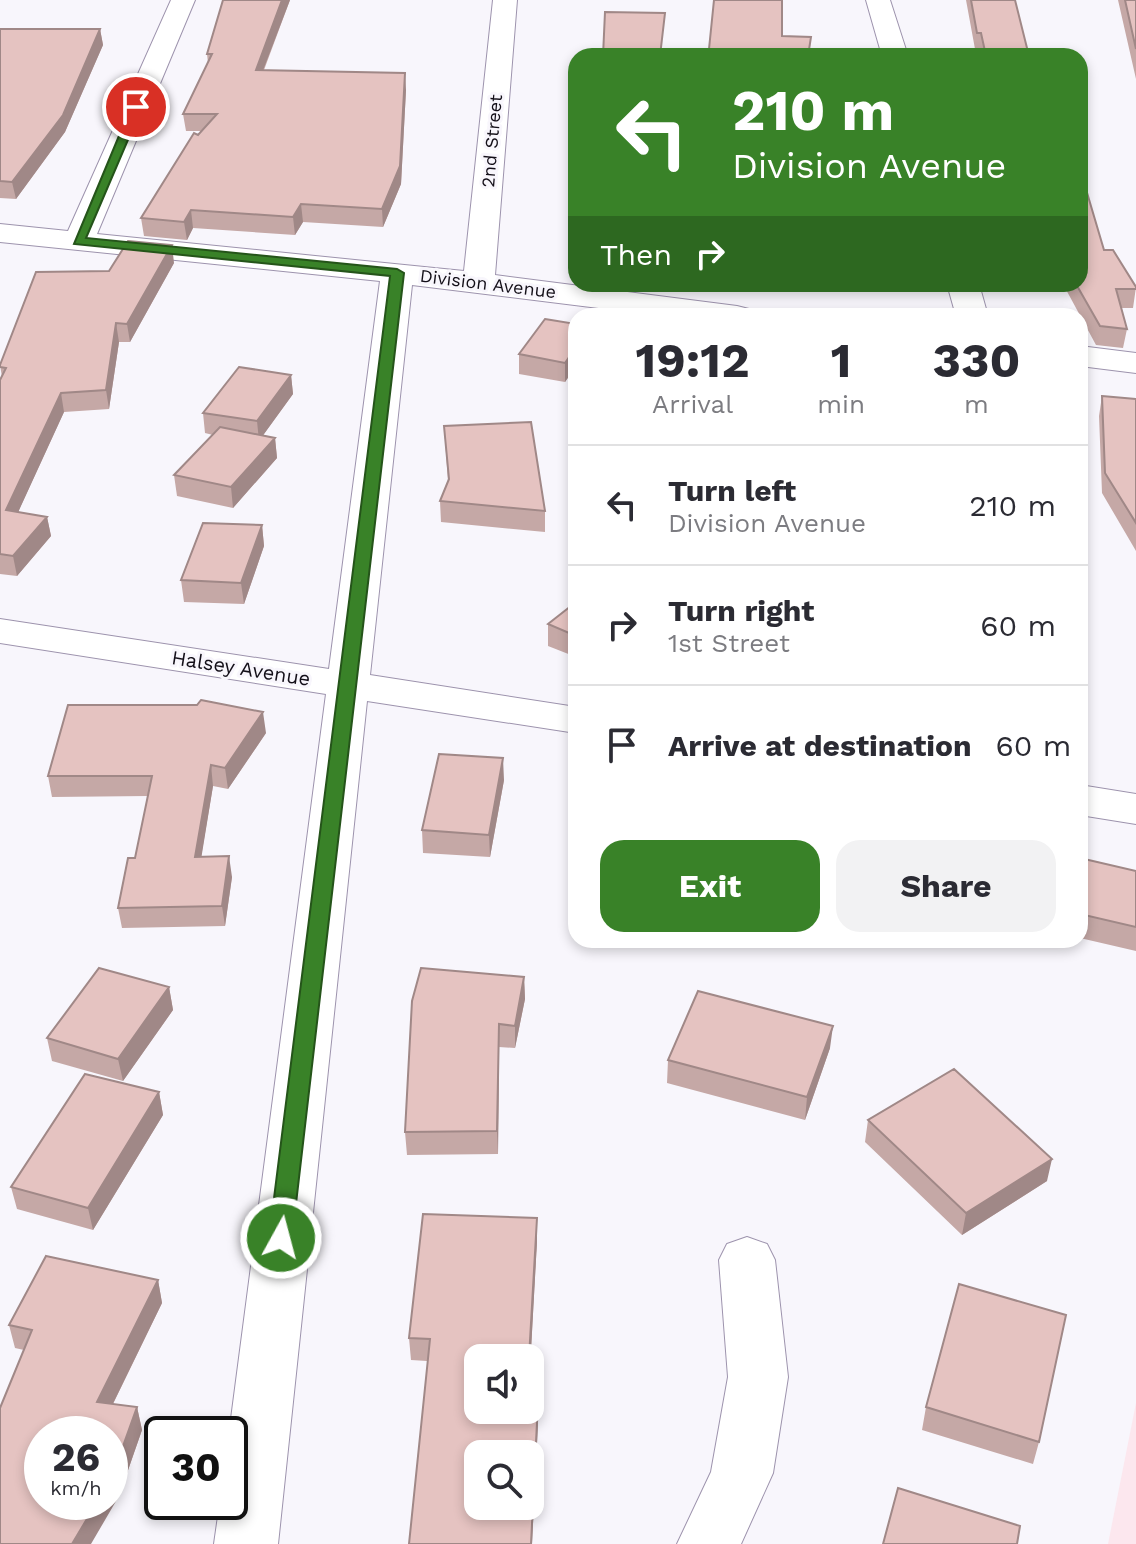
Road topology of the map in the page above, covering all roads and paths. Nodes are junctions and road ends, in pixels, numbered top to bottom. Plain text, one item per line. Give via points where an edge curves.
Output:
1 (183, 0) edge
2 (505, 0) edge
3 (878, 0) edge
4 (893, 48) edge
5 (0, 233) edge
6 (79, 241) junction
7 (397, 273) junction
8 (479, 282) junction
9 (676, 308) edge
10 (1088, 357) edge
11 (1136, 363) edge
12 (0, 631) edge
13 (348, 684) junction
14 (568, 719) edge
15 (1088, 801) edge
16 (1136, 809) edge
17 (747, 1260) dead end
18 (246, 1544) edge
19 (709, 1544) edge

1 - 6 street
2 - 8 street, 2nd Street
3 - 4 street
5 - 6 street, Division Avenue
6 - 7 street, Division Avenue
7 - 8 street, Division Avenue
7 - 13 street
8 - 9 street, Division Avenue
10 - 11 street
12 - 13 street, Halsey Avenue
13 - 14 street, Halsey Avenue
13 - 18 street
15 - 16 street
17 - 19 street via 758,1377 742,1473

